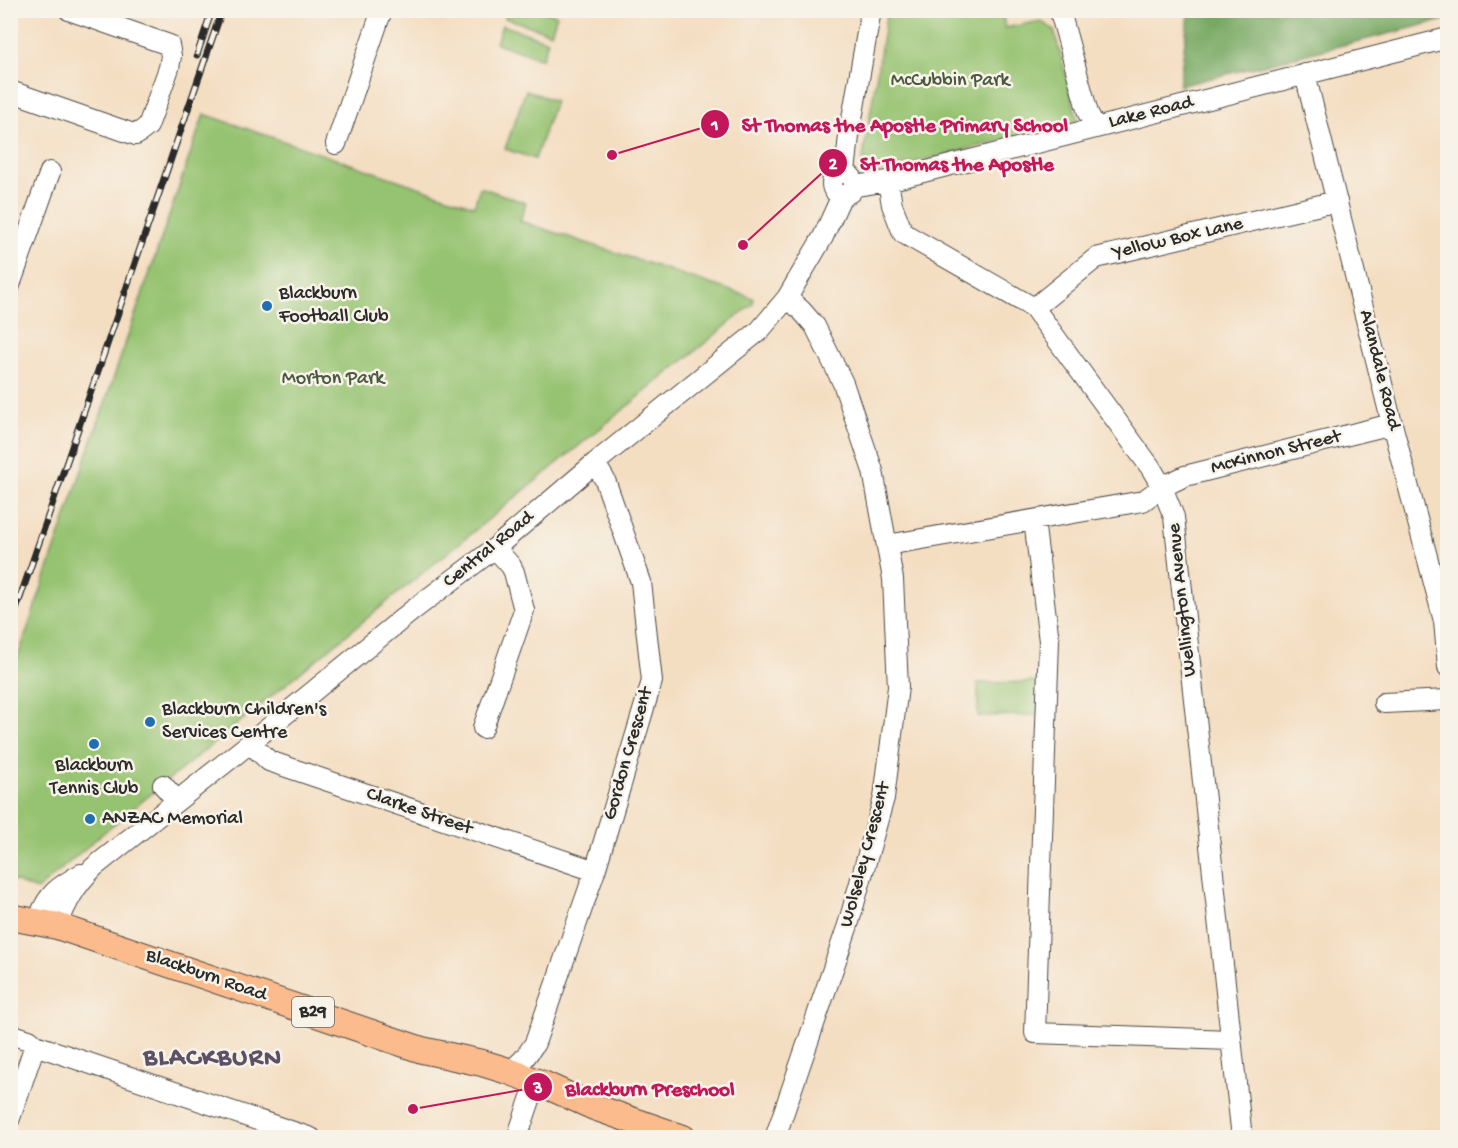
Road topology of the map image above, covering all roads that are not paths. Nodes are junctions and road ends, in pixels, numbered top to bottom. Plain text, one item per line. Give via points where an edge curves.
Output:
1 (69, 10) edge
2 (382, 10) edge
3 (871, 10) edge
4 (1061, 15) dead end
5 (1448, 38) edge
6 (1305, 74) junction
7 (10, 91) edge
8 (1095, 127) junction
9 (336, 144) dead end
10 (50, 172) dead end
11 (888, 181) junction
12 (847, 185) junction
13 (1337, 201) junction
14 (10, 285) edge
15 (787, 298) junction
16 (1034, 308) junction
17 (1392, 424) junction
18 (595, 462) junction
19 (1162, 487) junction
20 (1034, 520) junction
21 (887, 545) junction
22 (495, 548) junction
23 (1448, 667) edge
24 (1448, 700) edge
25 (1384, 703) dead end
26 (483, 728) dead end
27 (250, 743) junction
28 (163, 785) dead end
29 (177, 801) junction
30 (595, 872) junction
31 (10, 901) edge
32 (10, 917) edge
33 (47, 922) junction
34 (10, 1034) edge
35 (1231, 1040) junction
36 (35, 1045) junction
37 (422, 1050) junction
38 (529, 1081) junction
39 (10, 1118) edge
40 (311, 1137) edge
41 (517, 1137) edge
42 (682, 1137) edge
43 (776, 1137) edge
44 (1242, 1137) edge

1 - 7 street via 169,45 169,68 142,130
2 - 9 street
3 - 12 street, Central Road via 849,136
4 - 8 street
5 - 6 street, Lake Road
6 - 8 street, Lake Road
6 - 13 street, Alandale Road
8 - 11 street, Lake Road
10 - 14 street
11 - 12 street, Lake Road
11 - 16 street, Wellington Avenue via 903,232
12 - 15 street, Central Road via 823,237
13 - 16 street, Yellow Box Lane via 1096,258
13 - 17 street, Alandale Road
15 - 18 street, Central Road via 760,330
15 - 21 street, Wolseley Crescent via 815,326 843,383 873,471
16 - 19 street, Wellington Avenue
17 - 19 street, McKinnon Street via 1185,476
17 - 23 street, Alandale Road via 1444,621
18 - 22 street, Central Road
18 - 30 street, Gordon Crescent via 641,582 652,681
19 - 20 street, McKinnon Street via 1143,501
19 - 35 street, Wellington Avenue via 1174,516
20 - 21 street, McKinnon Street
20 - 35 street via 1049,641 1035,1033
21 - 43 street, Wolseley Crescent via 893,579 898,687 884,798 848,926
22 - 26 street via 511,566 524,610
22 - 27 street, Central Road
24 - 25 street
27 - 29 street, Central Road
27 - 30 street, Clarke Street via 269,761
28 - 29 street
29 - 33 street, Central Road via 94,867
30 - 38 street, Gordon Crescent via 535,1043 518,1065
31 - 33 main road, Blackburn Road / B29
32 - 33 main road, Blackburn Road / B29
33 - 37 main road, Blackburn Road / B29
34 - 36 street
35 - 44 street, Wellington Avenue
36 - 39 street
36 - 40 street
37 - 38 main road, Blackburn Road / B29 via 482,1063
37 - 38 main road, Blackburn Road / B29 via 471,1073
38 - 41 street
38 - 42 main road, Blackburn Road / B29

